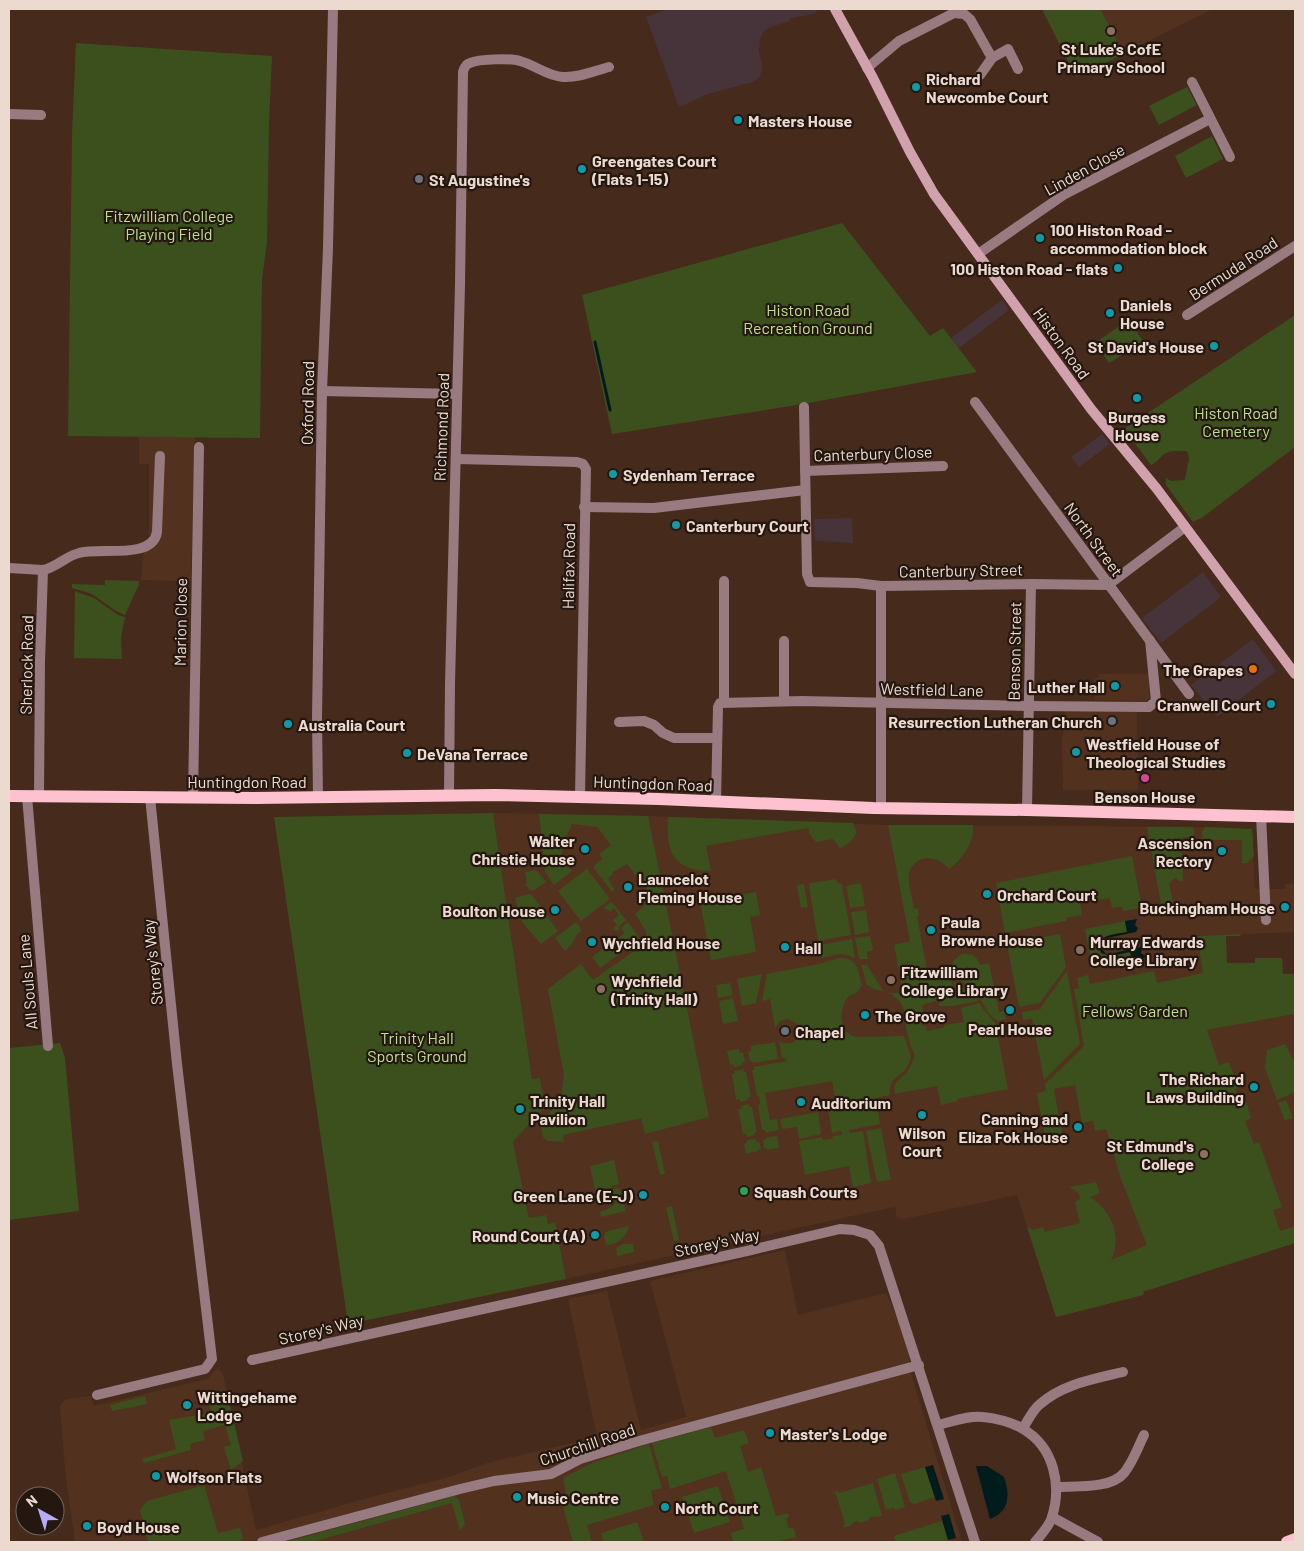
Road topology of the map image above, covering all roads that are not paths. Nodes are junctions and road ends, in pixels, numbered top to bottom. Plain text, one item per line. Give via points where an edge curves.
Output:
1 (333, 9) edge
2 (836, 9) edge
3 (992, 58) junction
4 (609, 67) dead end
5 (867, 68) junction
6 (1018, 69) dead end
7 (980, 75) dead end
8 (1192, 82) dead end
9 (9, 114) edge
10 (41, 115) dead end
11 (1210, 119) junction
12 (1230, 157) dead end
13 (1295, 246) edge
14 (978, 254) junction
15 (1187, 315) dead end
16 (322, 392) junction
17 (457, 394) junction
18 (975, 402) dead end
19 (804, 408) dead end
20 (199, 447) dead end
21 (160, 456) dead end
22 (456, 459) junction
23 (943, 466) dead end
24 (805, 471) junction
25 (805, 490) junction
26 (584, 507) junction
27 (1185, 527) junction
28 (9, 568) edge
29 (43, 570) junction
30 (724, 582) dead end
31 (1030, 584) junction
32 (1108, 585) junction
33 (881, 586) junction
34 (1150, 640) junction
35 (784, 641) dead end
36 (1295, 674) edge
37 (1189, 694) dead end
38 (784, 702) junction
39 (721, 704) junction
40 (881, 704) junction
41 (1029, 706) junction
42 (620, 722) dead end
43 (717, 738) junction
44 (449, 795) junction
45 (9, 796) edge
46 (33, 796) junction
47 (580, 796) junction
48 (150, 798) junction
49 (193, 798) junction
50 (318, 798) junction
51 (716, 802) junction
52 (881, 808) junction
53 (1027, 810) junction
54 (1261, 815) junction
55 (1295, 817) edge
56 (1266, 920) dead end
57 (48, 1046) dead end
58 (252, 1360) dead end
59 (919, 1364) junction
60 (1123, 1372) dead end
61 (97, 1395) dead end
62 (938, 1425) junction
63 (1023, 1428) junction
64 (1144, 1435) dead end
65 (1057, 1487) junction
66 (1052, 1518) junction
67 (1295, 1539) edge
68 (262, 1542) edge
69 (975, 1542) edge
70 (1035, 1542) edge
71 (1098, 1542) edge
72 (1288, 1542) edge

1 - 16 street, Oxford Road
2 - 5 main road, Histon Road
3 - 5 street via 970,19 964,14 954,13 899,41
3 - 6 street via 1008,49
3 - 7 street
4 - 17 street, Richmond Road via 565,77 546,73 518,60 494,60 471,62 463,72
5 - 14 main road, Histon Road via 934,194
8 - 11 street
9 - 10 street
11 - 12 street
11 - 14 street, Linden Close via 1065,194
13 - 15 street, Bermuda Road
14 - 27 main road, Histon Road via 1091,408
16 - 17 street
16 - 50 street, Oxford Road
17 - 22 street, Richmond Road
18 - 32 street, North Street
19 - 24 street, Canterbury Street
20 - 49 street, Marion Close
21 - 29 street via 157,536 151,543 141,549 80,552
22 - 26 street, Halifax Road via 583,464 586,469
22 - 44 street, Richmond Road
23 - 24 street, Canterbury Close
24 - 25 street, Canterbury Street
25 - 26 street via 654,508
25 - 33 street, Canterbury Street via 808,581
26 - 47 street, Halifax Road
27 - 32 street
27 - 36 main road, Histon Road
28 - 29 street
29 - 46 street, Sherlock Road
30 - 39 street
31 - 32 street, Canterbury Street
31 - 33 street, Canterbury Street
31 - 41 street, Benson Street
32 - 34 street, North Street
33 - 40 street
34 - 37 street, North Street
34 - 41 street, Westfield Lane via 1156,701 1149,707
35 - 38 street
38 - 39 street, Westfield Lane
38 - 40 street, Westfield Lane
39 - 43 street
40 - 41 street, Westfield Lane
40 - 52 street
41 - 53 street, Benson Street
42 - 43 street via 644,721 674,738
43 - 51 street
44 - 47 main road, Huntingdon Road
44 - 50 main road, Huntingdon Road
45 - 46 main road, Huntingdon Road
46 - 48 main road, Huntingdon Road
46 - 57 street, All Souls Lane
47 - 51 main road, Huntingdon Road
48 - 49 main road, Huntingdon Road
48 - 61 street, Storey's Way via 176,1064 212,1359 205,1369
49 - 50 main road, Huntingdon Road
51 - 52 main road, Huntingdon Road
52 - 53 main road, Huntingdon Road
53 - 54 main road, Huntingdon Road
54 - 55 main road, Huntingdon Road
54 - 56 street
58 - 59 street, Storey's Way via 840,1229 870,1235 879,1246
59 - 62 street, Storey's Way
59 - 68 street, Churchill Road via 639,1441 580,1459 551,1474 494,1481
60 - 63 street via 1057,1392 1038,1406
62 - 63 street via 981,1417
62 - 69 street, Storey's Way
63 - 65 street via 1048,1455
64 - 65 street via 1123,1475 1115,1480 1105,1484
65 - 66 street
66 - 70 street
66 - 71 street
67 - 72 main road

